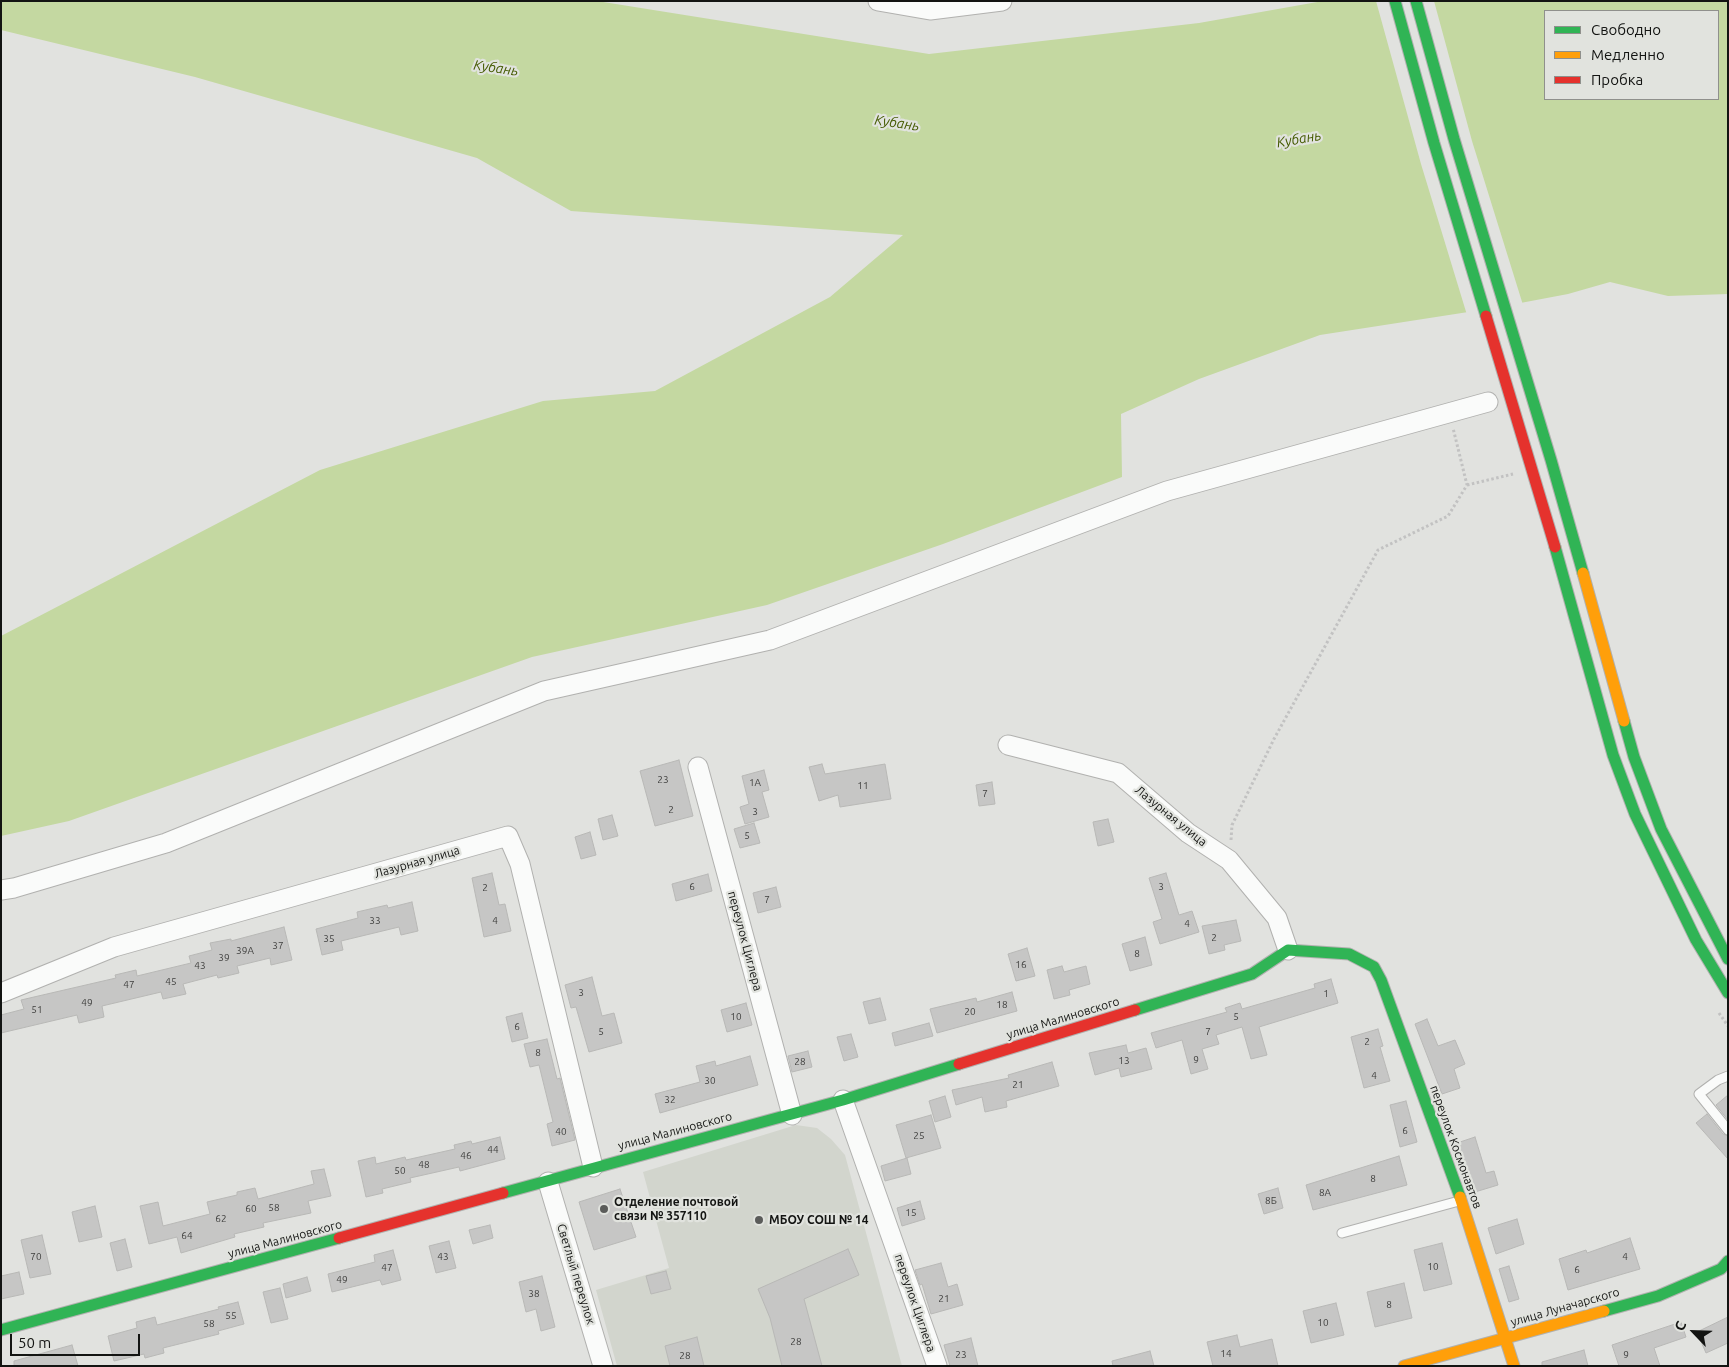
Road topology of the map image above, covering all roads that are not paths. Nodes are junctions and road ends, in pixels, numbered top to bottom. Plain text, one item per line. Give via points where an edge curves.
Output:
1 (878, 1) edge
2 (1002, 1) edge
3 (1395, 1) edge
4 (1416, 1) edge
5 (1488, 402) dead end
6 (1008, 745) dead end
7 (698, 766) dead end
8 (1, 890) edge
9 (1288, 950) junction
10 (1728, 960) edge
11 (1, 993) edge
12 (1728, 993) edge
13 (1728, 1076) edge
14 (843, 1100) junction
15 (792, 1114) junction
16 (1728, 1130) edge
17 (593, 1167) junction
18 (548, 1182) junction
19 (1461, 1200) junction
20 (1342, 1233) dead end
21 (1728, 1261) edge
22 (1, 1330) edge
23 (1506, 1338) junction
24 (603, 1366) edge
25 (937, 1366) edge
26 (1404, 1366) edge
27 (1514, 1366) edge

1 - 2 street via 930,10
3 - 12 street via 1613,755 1632,806 1696,940
4 - 10 street via 1634,757 1661,829
5 - 8 street via 1167,491 770,640 544,691 166,843
6 - 9 street, Лазурная улица via 1118,773 1188,832 1230,860 1277,918
7 - 15 street, переулок Циглера
9 - 14 street, улица Малиновского via 1252,974
9 - 19 street, переулок Космонавтов via 1349,954 1374,967
11 - 17 street, Лазурная улица via 114,947 508,836 520,864
13 - 16 lane via 1699,1094
14 - 15 street, улица Малиновского
14 - 25 street, переулок Циглера
15 - 17 street, улица Малиновского
17 - 18 street, улица Малиновского
18 - 22 street, улица Малиновского
18 - 24 street, Светлый переулок
19 - 20 lane
19 - 23 street, переулок Космонавтов
21 - 23 street, улица Луначарского via 1721,1269 1658,1296
23 - 26 street, улица Луначарского
23 - 27 street, переулок Космонавтов

